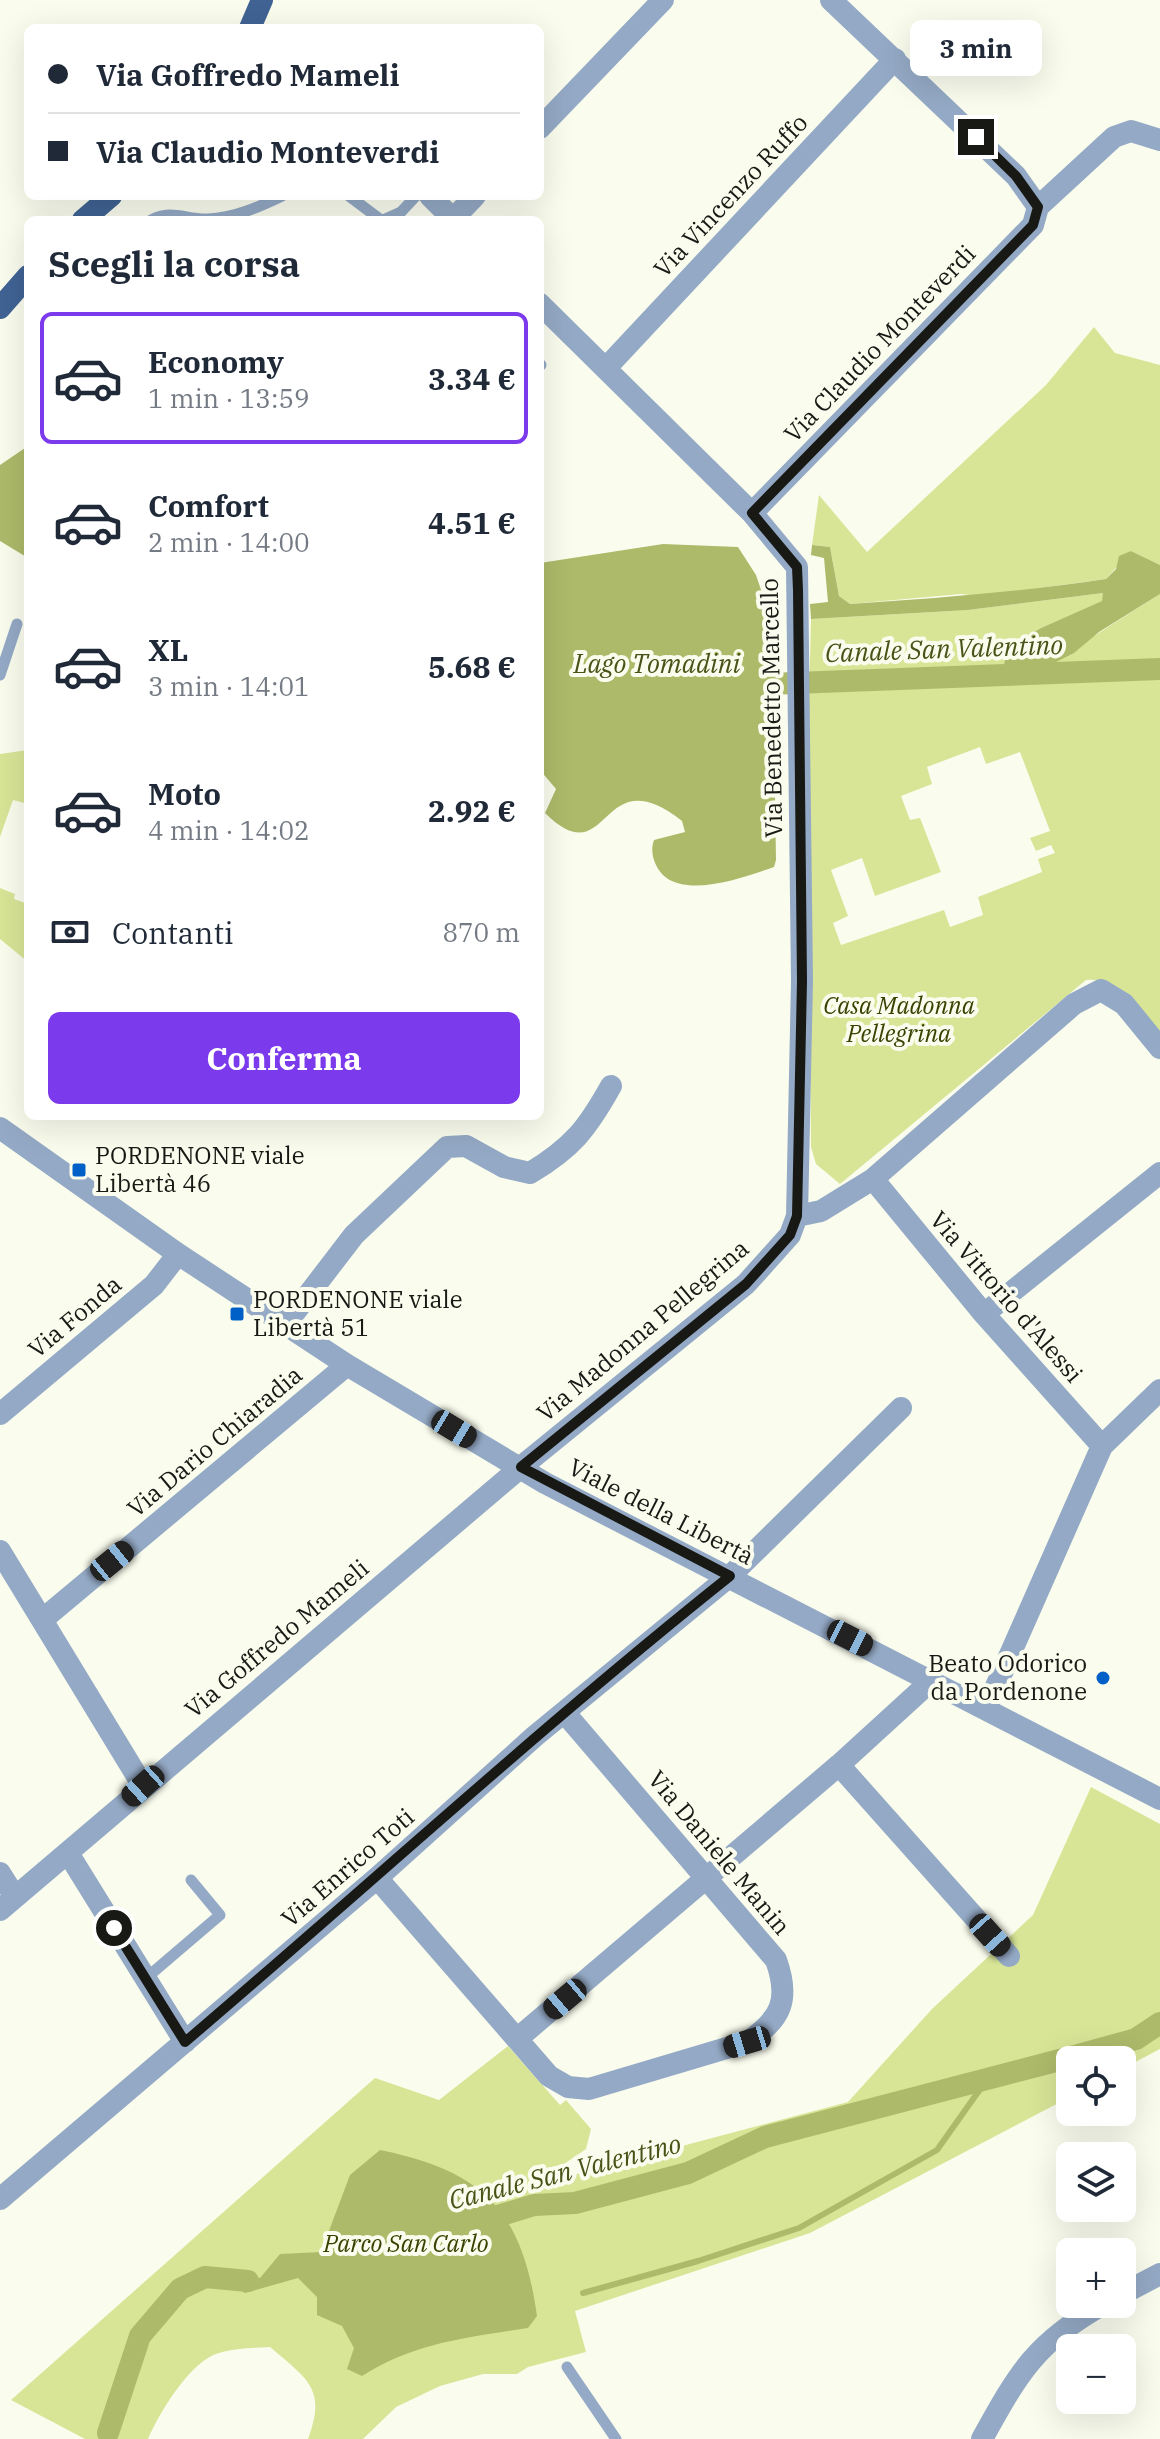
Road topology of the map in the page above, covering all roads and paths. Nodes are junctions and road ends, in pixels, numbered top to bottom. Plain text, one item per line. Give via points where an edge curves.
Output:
1 (262, 0) edge
2 (663, 0) edge
3 (831, 0) edge
4 (252, 24) edge
5 (895, 59) junction
6 (544, 124) edge
7 (1160, 140) edge
8 (106, 200) edge
9 (273, 200) edge
10 (354, 200) edge
11 (412, 200) edge
12 (467, 200) edge
13 (1038, 207) junction
14 (443, 213) edge
15 (88, 216) edge
16 (159, 216) edge
17 (186, 216) edge
18 (223, 216) edge
19 (376, 216) edge
20 (392, 216) edge
21 (24, 281) edge
22 (0, 308) edge
23 (544, 308) edge
24 (606, 368) junction
25 (752, 513) junction
26 (17, 624) dead end
27 (0, 675) edge
28 (1160, 1048) edge
29 (611, 1086) dead end
30 (0, 1128) edge
31 (1160, 1173) edge
32 (873, 1179) junction
33 (797, 1216) junction
34 (178, 1254) junction
35 (984, 1314) junction
36 (285, 1325) junction
37 (347, 1365) junction
38 (1160, 1390) edge
39 (901, 1408) dead end
40 (0, 1414) edge
41 (1102, 1446) junction
42 (521, 1467) junction
43 (0, 1551) edge
44 (730, 1576) junction
45 (42, 1620) junction
46 (931, 1681) junction
47 (986, 1709) junction
48 (564, 1712) junction
49 (839, 1765) junction
50 (143, 1786) junction
51 (1160, 1799) edge
52 (68, 1853) junction
53 (0, 1873) edge
54 (377, 1878) junction
55 (707, 1878) junction
56 (191, 1880) dead end
57 (8, 1904) edge
58 (1009, 1956) dead end
59 (145, 1979) junction
60 (517, 2039) junction
61 (185, 2042) junction
62 (0, 2199) edge
63 (1160, 2274) edge
64 (1136, 2287) edge
65 (1082, 2318) edge
66 (567, 2367) dead end
67 (616, 2439) edge
68 (982, 2439) edge

1 - 4 main road
2 - 6 street
3 - 5 street
5 - 13 street via 1016,176
5 - 24 street, Via Vincenzo Ruffo
7 - 13 street, Via Claudio Monteverdi via 1131,131 1114,137
8 - 15 main road
9 - 18 lane
10 - 19 lane
11 - 20 lane
12 - 14 street
13 - 25 street, Via Claudio Monteverdi via 1033,225
16 - 17 lane
21 - 22 main road
23 - 24 street, Via Benedetto Marcello
24 - 25 street, Via Benedetto Marcello
25 - 33 street, Via Benedetto Marcello via 797,567 800,612
26 - 27 lane
28 - 32 street via 1124,1004 1101,990 1074,1004
29 - 36 street via 595,1116 565,1152 530,1173 504,1167 466,1146 447,1147 354,1235
30 - 34 street, Viale della Libertà
31 - 35 street
32 - 33 street via 821,1211
32 - 35 street, Via Vittorio d'Alessi
33 - 42 street, Via Madonna Pellegrina via 790,1235 746,1284
34 - 36 street, Viale della Libertà
34 - 40 street, Via Fonda via 154,1285
35 - 41 street, Via Vittorio d'Alessi
36 - 37 street, Viale della Libertà
37 - 42 street, Viale della Libertà
37 - 45 street, Via Dario Chiaradia
38 - 41 street
39 - 44 street, Via Enrico Toti
41 - 47 street
42 - 44 street, Viale della Libertà
42 - 50 street, Via Goffredo Mameli
43 - 45 street
44 - 46 street, Viale della Libertà
44 - 48 street, Via Enrico Toti
45 - 50 street
46 - 47 street, Viale della Libertà
46 - 49 street
47 - 51 street, Viale della Libertà
48 - 54 street, Via Enrico Toti
48 - 55 street, Via Daniele Manin
49 - 55 street
49 - 58 street
50 - 52 street, Via Goffredo Mameli
52 - 57 street, Via Goffredo Mameli
52 - 59 street
53 - 57 street
54 - 60 street, Via Daniele Manin
54 - 61 street, Via Enrico Toti
55 - 60 street
55 - 60 street, Via Daniele Manin via 776,1960 784,1982 781,2009 767,2029 747,2042 589,2089 559,2083
56 - 59 lane via 220,1915
59 - 61 street
61 - 62 street, Via Enrico Toti
63 - 64 street
65 - 68 street via 1045,2342 1012,2385
66 - 67 lane

